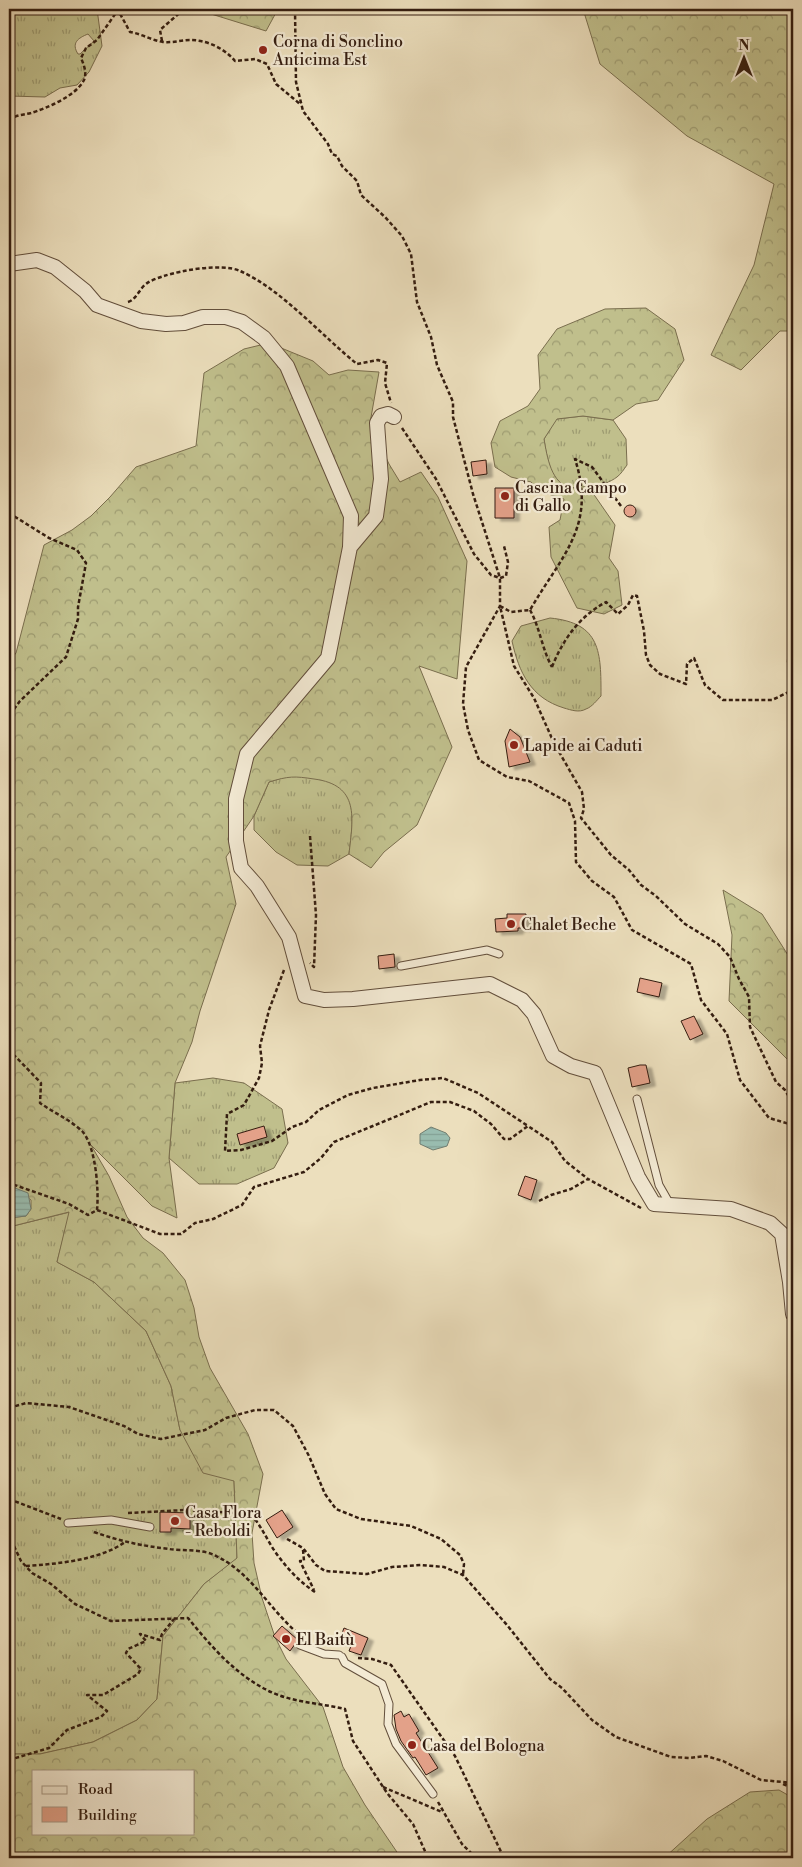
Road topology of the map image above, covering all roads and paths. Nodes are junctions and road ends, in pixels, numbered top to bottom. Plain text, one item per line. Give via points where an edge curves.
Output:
1 (184, 9) edge
2 (295, 9) edge
3 (162, 41) junction
4 (302, 105) junction
5 (9, 120) edge
6 (9, 264) edge
7 (105, 308) junction
8 (394, 417) junction
9 (621, 506) dead end
10 (9, 513) edge
11 (504, 546) dead end
12 (350, 547) junction
13 (500, 578) junction
14 (500, 606) junction
15 (530, 610) junction
16 (793, 644) edge
17 (793, 690) edge
18 (9, 716) edge
19 (310, 836) dead end
20 (292, 951) junction
21 (499, 954) dead end
22 (401, 966) dead end
23 (284, 968) dead end
24 (9, 1035) edge
25 (637, 1099) dead end
26 (793, 1104) edge
27 (793, 1125) edge
28 (528, 1126) junction
29 (588, 1179) junction
30 (9, 1183) edge
31 (540, 1201) dead end
32 (665, 1206) junction
33 (97, 1210) junction
34 (782, 1234) junction
35 (793, 1244) edge
36 (793, 1314) edge
37 (9, 1408) edge
38 (9, 1499) edge
39 (158, 1510) dead end
40 (68, 1522) junction
41 (150, 1527) dead end
42 (287, 1539) dead end
43 (125, 1542) junction
44 (9, 1543) edge
45 (302, 1548) junction
46 (26, 1566) junction
47 (463, 1575) junction
48 (174, 1619) junction
49 (307, 1638) dead end
50 (300, 1645) dead end
51 (340, 1656) junction
52 (9, 1760) edge
53 (781, 1783) junction
54 (793, 1783) edge
55 (382, 1787) junction
56 (793, 1788) edge
57 (433, 1794) joint
58 (443, 1812) junction
59 (428, 1858) edge
60 (476, 1858) edge
61 (504, 1858) edge

1 - 3 path via 160,30
2 - 4 path via 296,82
3 - 4 path via 192,40 212,44 235,61 260,60 266,64 276,84
3 - 5 path via 130,32 118,10 81,58 86,69 85,79 71,93
4 - 13 path via 332,154 357,181 361,195 402,236 411,254 416,302 431,337 436,365 453,402 453,417 472,494
6 - 7 street via 37,260 55,267 97,305
7 - 8 path via 133,301 145,284 165,276 221,267 239,270 289,304 357,364 378,360 386,363 385,383
7 - 12 street via 141,321 166,324 203,317 226,317 242,322 264,338 286,366 350,516
8 - 12 street via 388,414 381,416 377,423 381,479 376,516
8 - 13 path via 436,479 474,554 491,576
9 - 15 path via 592,467 574,459 581,478 579,524 572,544
10 - 18 path via 49,538 77,550 86,563 78,619 66,657 20,701
11 - 13 path via 508,562 506,576
12 - 20 street via 328,658 247,754 236,799 236,841 241,868 257,886 289,937
13 - 14 path
14 - 15 path via 511,612
14 - 26 path via 514,666 582,792 584,808 580,818 641,884 685,924 718,944 730,957 749,997 750,1027 776,1082
14 - 27 path via 466,667 463,704 479,760 507,777 529,781 569,803 575,821 576,862 614,897 632,930 691,964 701,1000 728,1034 740,1080 769,1118
15 - 17 path via 552,667 563,643 582,618 606,602 618,614 633,595 637,596 646,655 650,665 660,674 686,684 687,664 694,658 705,685 723,700 772,700
16 - 17 path via 789,643 788,664
19 - 20 path via 316,915 314,967 308,959
20 - 32 street via 305,996 324,1000 490,984 522,1000 542,1028 553,1056 571,1066 595,1073 638,1177 654,1204
21 - 22 lane via 486,950
23 - 28 path via 260,1046 262,1063 259,1078 244,1105 227,1114 226,1151 241,1150 272,1140 348,1095 443,1078 478,1093
24 - 33 path via 14,1055 41,1083 40,1103 84,1132 95,1164 99,1191
25 - 32 lane
28 - 29 path via 552,1142 565,1162
28 - 33 path via 510,1139 504,1139 474,1112 450,1102 430,1102 334,1142 304,1172 254,1187 242,1205 219,1217 196,1223 180,1234 160,1234
29 - 31 path
29 - 32 path via 635,1207
30 - 33 path via 69,1204 88,1215
32 - 34 street via 700,1205 731,1209 770,1223
34 - 35 lane
34 - 36 street
37 - 47 path via 26,1403 69,1408 124,1426 138,1434 161,1439 205,1430 226,1418 255,1410 274,1410 293,1426 325,1494 336,1510 361,1519 411,1526 441,1539 460,1555 464,1564
38 - 40 path
39 - 45 path via 251,1514 299,1580 315,1592 300,1561 304,1561
40 - 41 lane via 111,1520
40 - 43 path
42 - 45 path
43 - 46 path via 110,1552 79,1561
43 - 49 path via 212,1554 255,1584 284,1619
44 - 46 path via 13,1544
45 - 47 path via 316,1566 326,1571 367,1574 421,1564 444,1567
46 - 48 path via 75,1604 111,1621
47 - 53 path via 550,1679 592,1720 616,1737 671,1757 706,1756 760,1780
48 - 52 path via 160,1640 140,1634 146,1641 128,1649 126,1653 141,1669 138,1674 103,1695 87,1695 107,1711 101,1717 67,1730 49,1748
48 - 55 path via 188,1618 217,1653 266,1690 345,1709 352,1741
50 - 51 lane
51 - 57 lane via 345,1663 382,1684 388,1704 388,1724 396,1744
51 - 61 path via 372,1659 391,1665 455,1756
53 - 54 path
53 - 56 path
55 - 58 path
55 - 59 path via 413,1824
57 - 58 path
58 - 60 path via 462,1844

